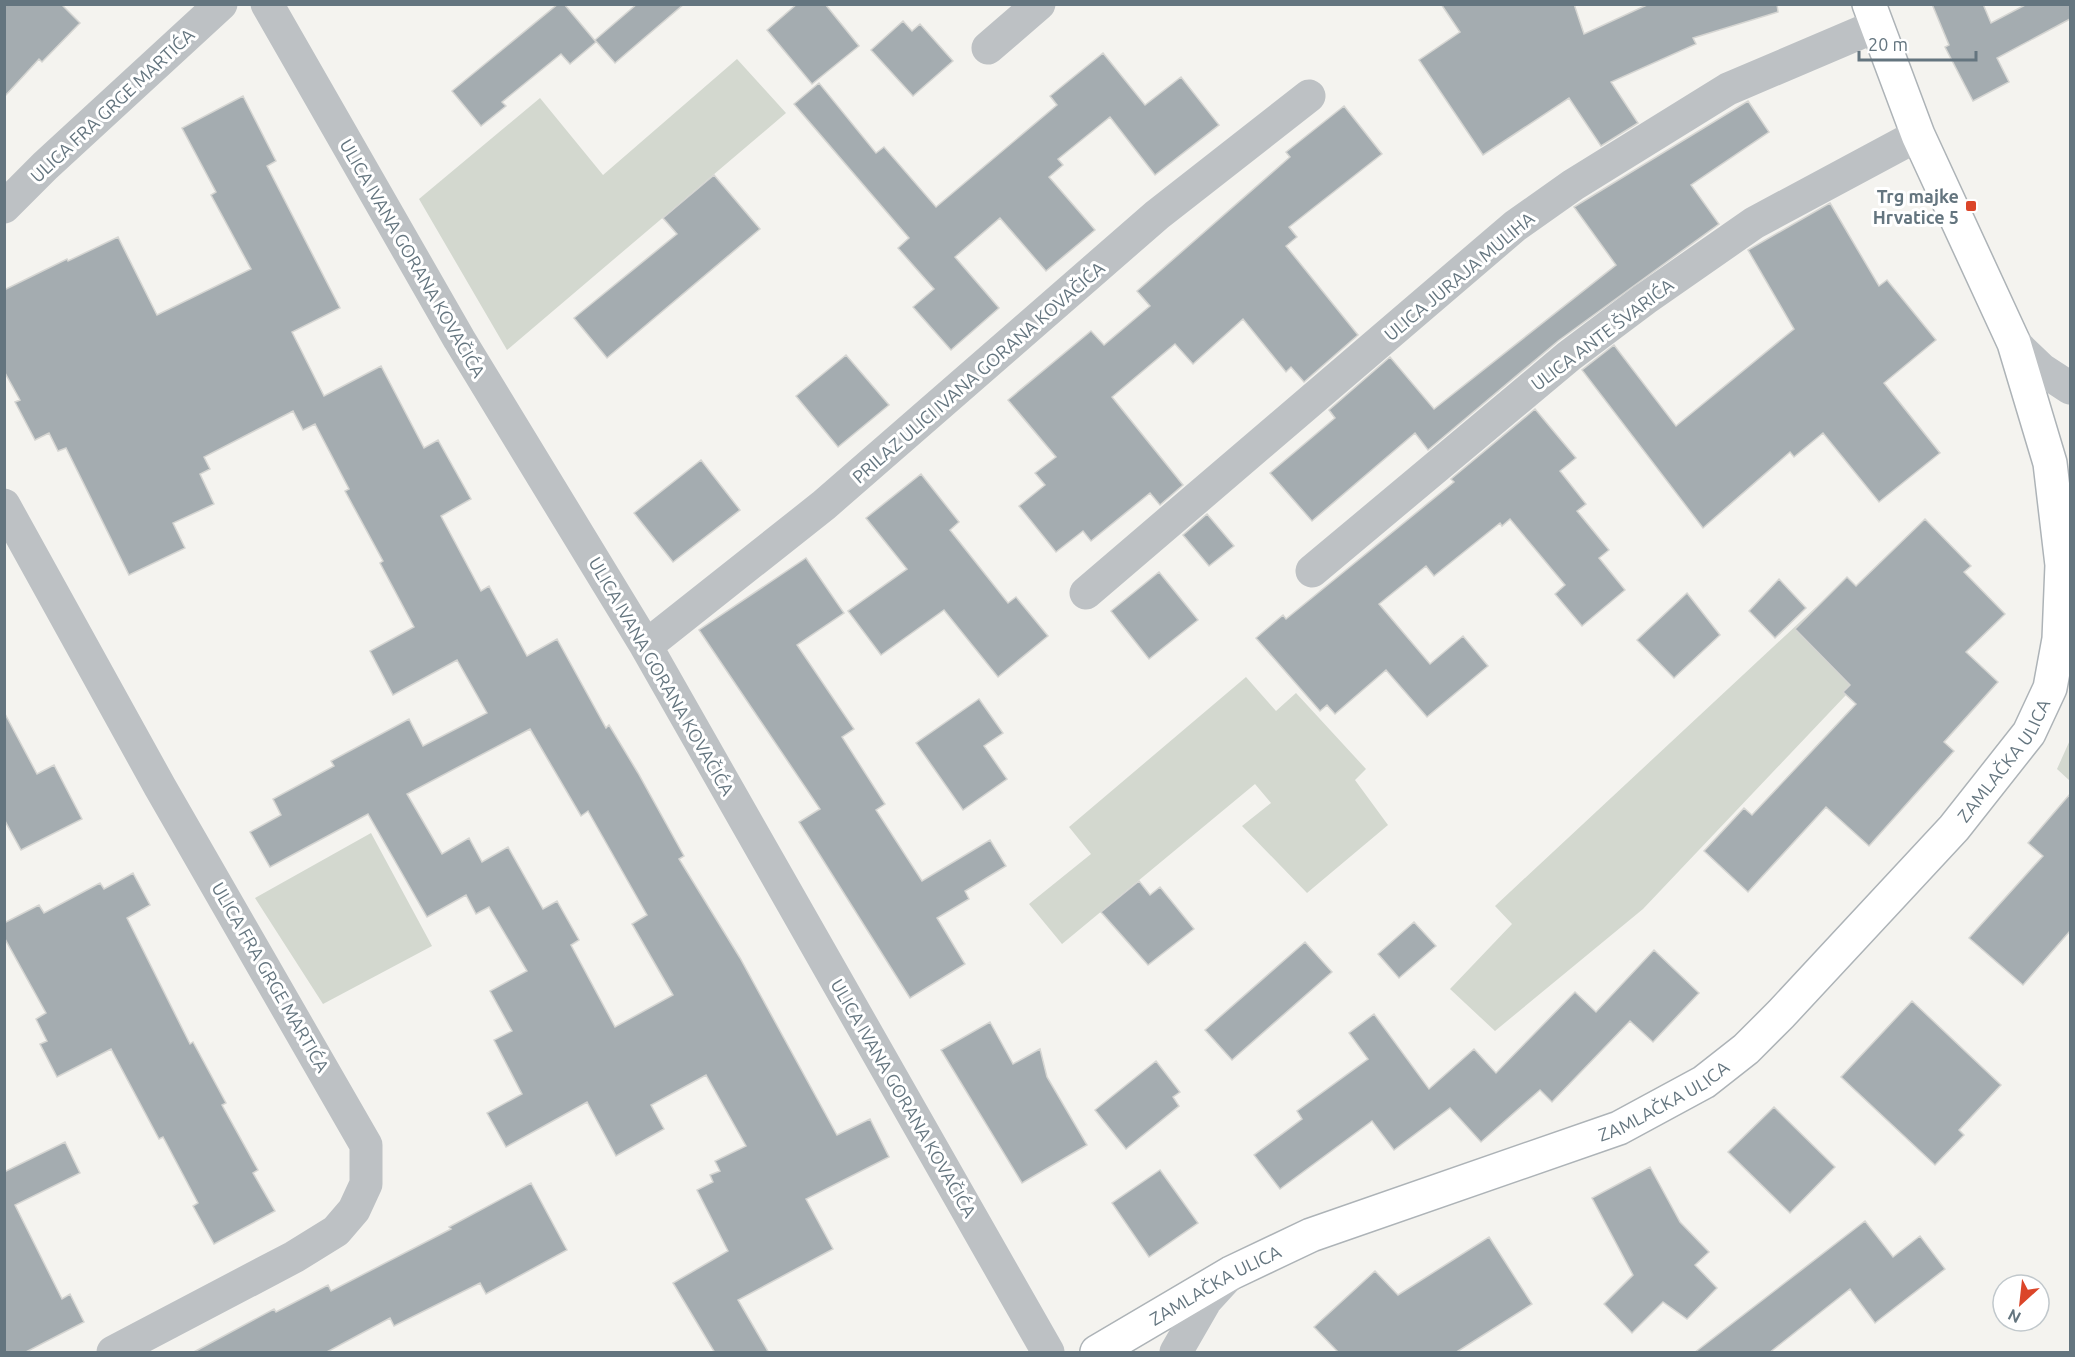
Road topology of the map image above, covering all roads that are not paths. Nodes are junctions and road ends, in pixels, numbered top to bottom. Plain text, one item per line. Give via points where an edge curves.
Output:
1 (221, 4) edge
2 (267, 4) edge
3 (1039, 4) edge
4 (1873, 15) edge
5 (988, 48) dead end
6 (1308, 96) dead end
7 (1918, 135) junction
8 (4, 207) edge
9 (2014, 343) junction
10 (2068, 382) edge
11 (4, 505) edge
12 (2065, 518) edge
13 (1312, 571) dead end
14 (1086, 593) dead end
15 (646, 646) junction
16 (1230, 1274) junction
17 (113, 1353) edge
18 (1048, 1353) edge
19 (1097, 1353) edge
20 (1176, 1353) edge

1 - 8 street, ULICA FRA GRGE MARTIĆA
2 - 15 street, ULICA IVANA GORANA KOVAČIĆA via 459,339
3 - 5 street
4 - 7 street, ZAMLAČKA ULICA
4 - 14 street, ULICA JURAJA MULIHA via 1728,89 1573,185 1515,226
6 - 15 street, PRILAZ ULICI IVANA GORANA KOVAČIĆA via 1157,215 824,505
7 - 9 street, ZAMLAČKA ULICA
7 - 13 street, ULICA ANTE ŠVARIĆA via 1754,223 1645,299 1569,356
9 - 10 street via 2041,369
9 - 12 street, ZAMLAČKA ULICA
11 - 17 street, ULICA FRA GRGE MARTIĆA via 160,787 366,1145 366,1184 354,1210 336,1231
12 - 16 street, ZAMLAČKA ULICA via 2059,639 2050,688 2029,733 1954,828 1746,1049 1704,1082 1619,1128 1311,1236
15 - 18 street, ULICA IVANA GORANA KOVAČIĆA
16 - 19 street, ZAMLAČKA ULICA
16 - 20 street via 1206,1300

